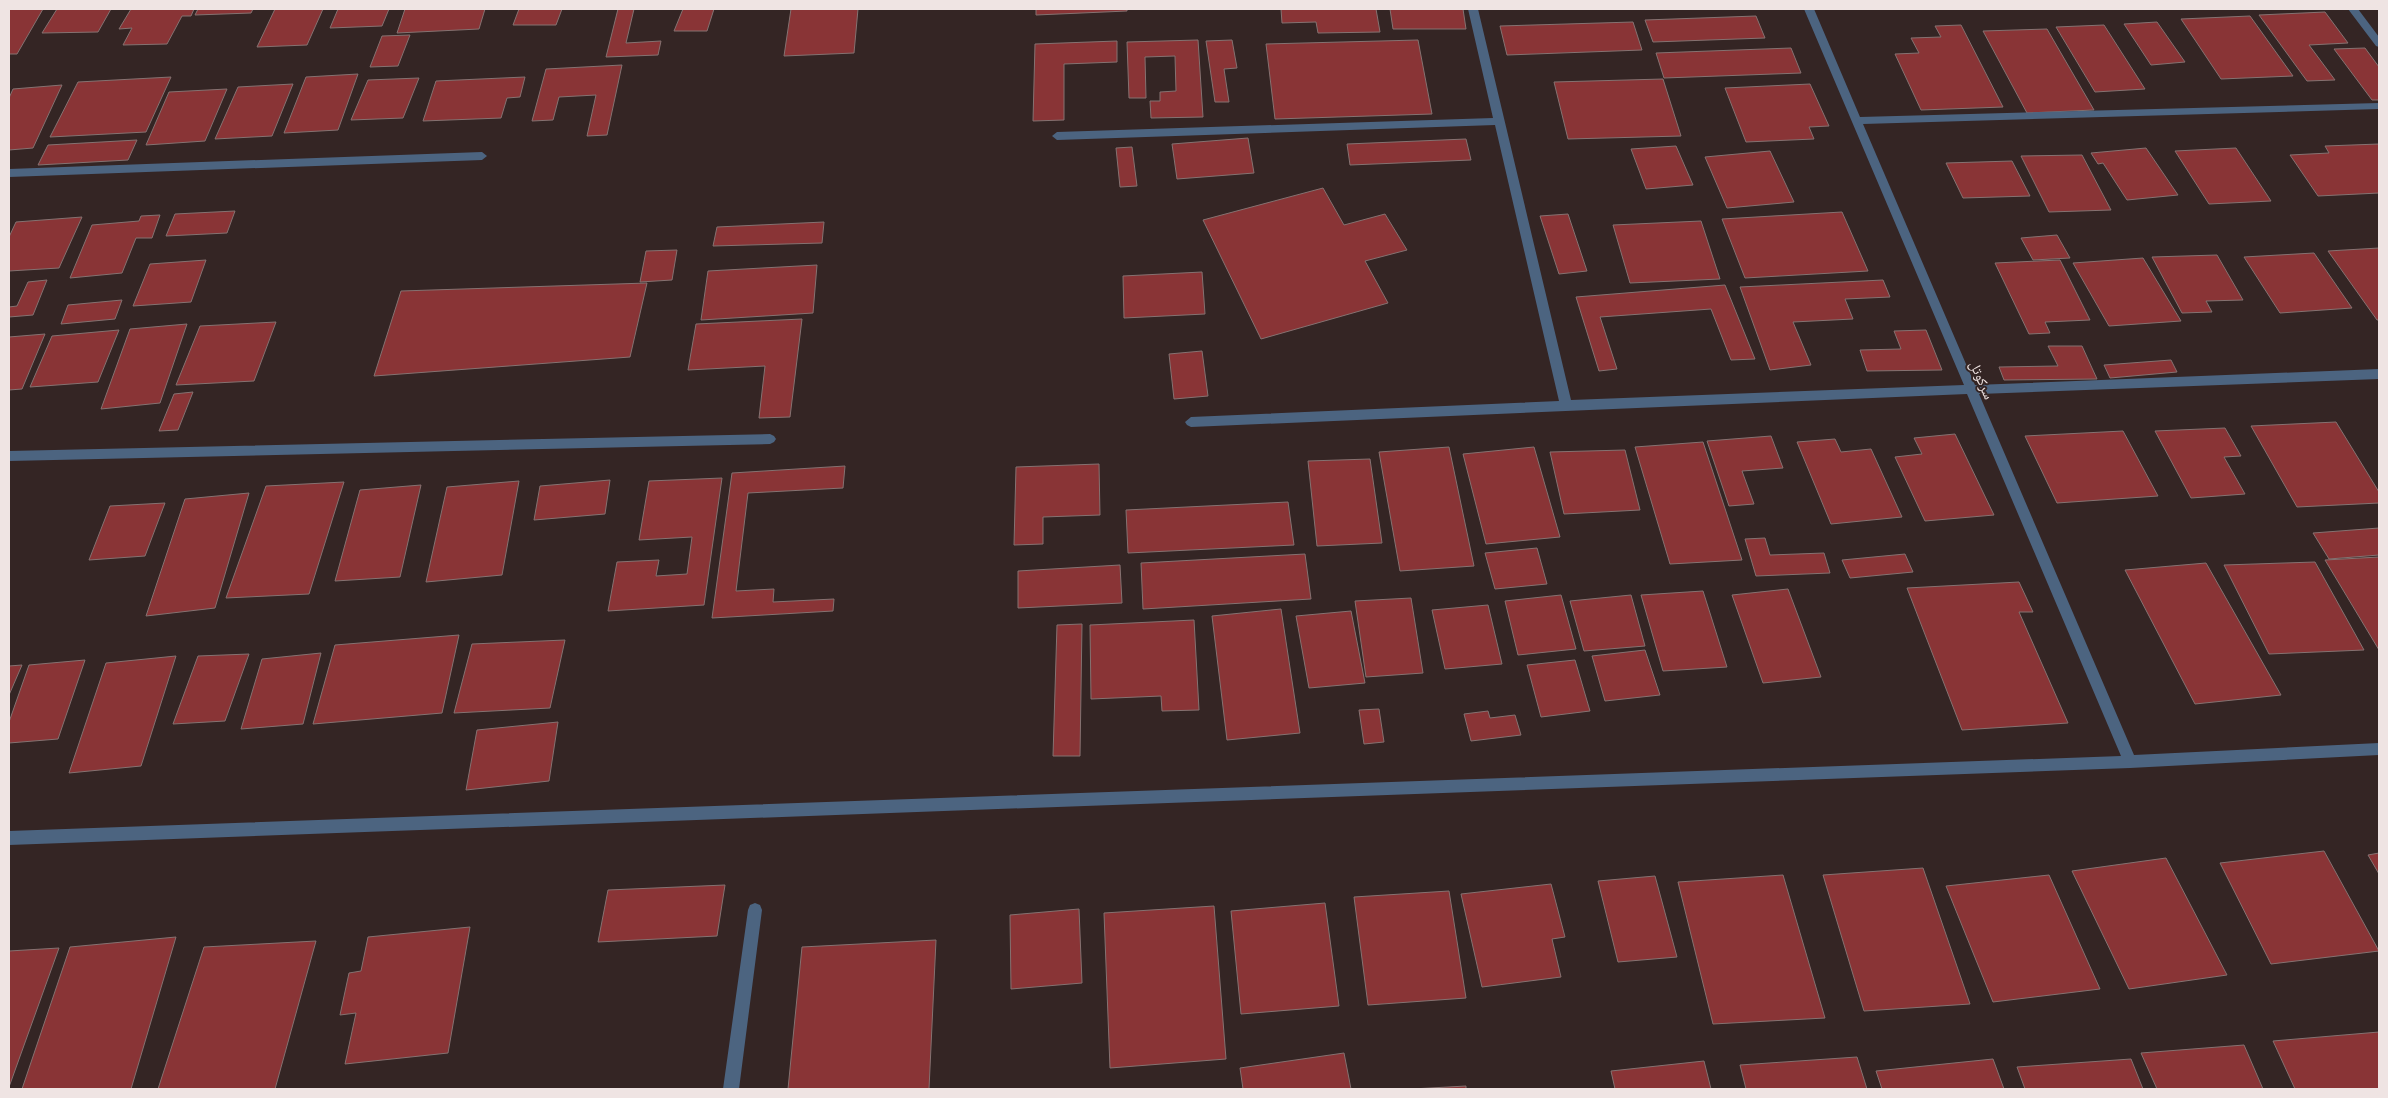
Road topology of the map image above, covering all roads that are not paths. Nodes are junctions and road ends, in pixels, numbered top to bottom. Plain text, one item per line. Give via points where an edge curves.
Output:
1 (1473, 9) edge
2 (1809, 9) edge
3 (2353, 9) edge
4 (2378, 41) edge
5 (2379, 106) edge
6 (1499, 121) junction
7 (1857, 121) junction
8 (1057, 136) dead end
9 (482, 156) dead end
10 (9, 173) edge
11 (2379, 374) edge
12 (1970, 391) junction
13 (1566, 405) junction
14 (1191, 422) dead end
15 (770, 439) dead end
16 (9, 456) edge
17 (2379, 749) edge
18 (2130, 762) junction
19 (9, 838) edge
20 (755, 910) dead end
21 (732, 1089) edge

1 - 6 street
2 - 7 street, سرکوتل
3 - 4 street
5 - 7 street
6 - 8 street
6 - 13 street
7 - 12 street, سرکوتل
9 - 10 street
11 - 12 street
12 - 13 street
12 - 18 street, سرکوتل
13 - 14 street
15 - 16 street
17 - 18 street
18 - 19 street
20 - 21 street

